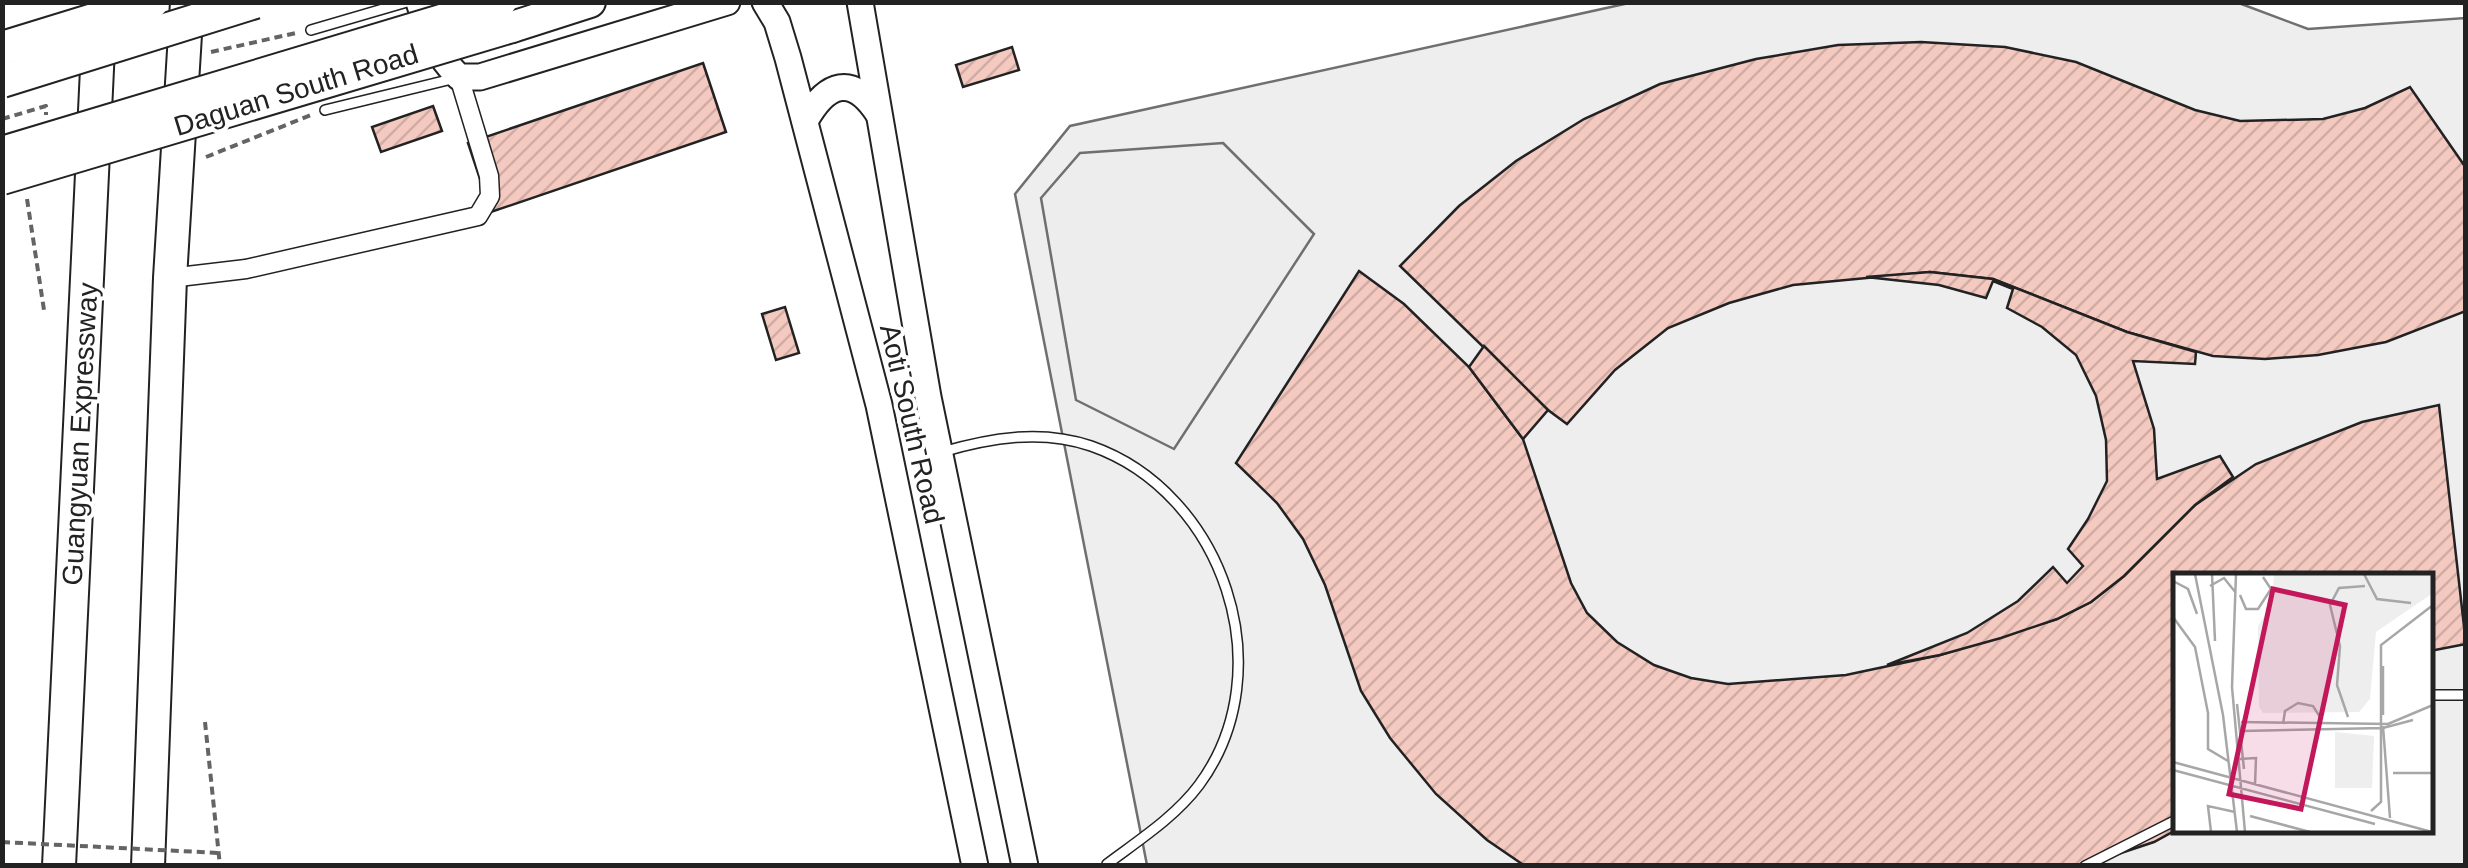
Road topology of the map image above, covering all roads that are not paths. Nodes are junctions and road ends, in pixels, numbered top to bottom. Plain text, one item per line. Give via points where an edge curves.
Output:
1 (100, 2) edge
2 (152, 2) edge
3 (186, 2) edge
4 (255, 2) edge
5 (407, 2) edge
6 (419, 2) edge
7 (590, 2) edge
8 (727, 2) edge
9 (764, 2) edge
10 (860, 2) edge
11 (506, 15) edge
12 (310, 30) road end
13 (2, 48) edge
14 (459, 77) junction
15 (2, 81) edge
16 (325, 110) road end
17 (878, 114) junction
18 (805, 120) junction
19 (2, 152) edge
20 (2, 180) edge
21 (170, 278) junction
22 (939, 453) junction
23 (2466, 695) edge
24 (2433, 696) edge
25 (2173, 822) edge
26 (1107, 864) edge
27 (59, 866) edge
28 (148, 866) edge
29 (975, 866) edge
30 (1025, 866) edge
31 (2085, 866) edge

1 - 27 highway, Guangyuan Expressway
2 - 13 highway, bridge
3 - 21 highway
4 - 15 highway, bridge
5 - 12 lane
6 - 14 street via 432,40
7 - 11 main road, Daguan South Road
8 - 14 street via 502,72
9 - 18 street, Aoti South Road via 777,22
10 - 17 street, Aoti South Road
11 - 19 main road, Daguan South Road, bridge
11 - 20 main road, Daguan South Road, bridge
14 - 16 lane
14 - 21 street via 490,176 490,196 478,216 246,269
17 - 18 street via 851,86 825,95
17 - 22 street, Aoti South Road
18 - 29 street, Aoti South Road via 879,405
21 - 28 highway
22 - 26 lane via 1020,436 1090,446 1150,476 1177,500 1221,573 1234,616 1238,666 1219,747 1200,784
22 - 30 street, Aoti South Road
23 - 24 lane
25 - 31 lane

